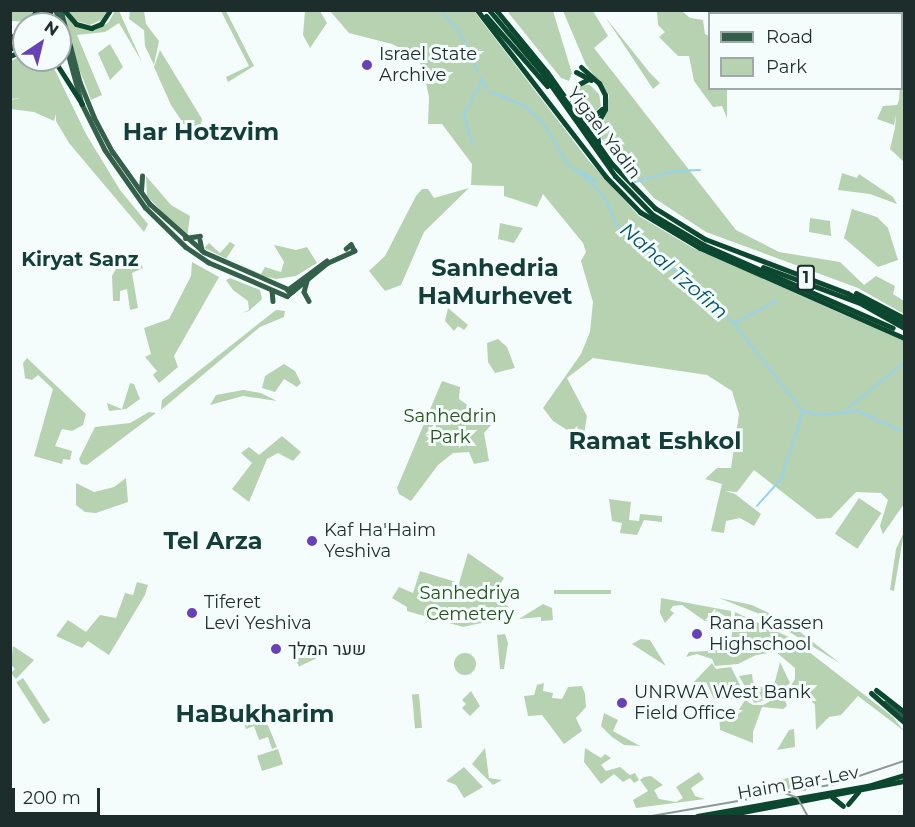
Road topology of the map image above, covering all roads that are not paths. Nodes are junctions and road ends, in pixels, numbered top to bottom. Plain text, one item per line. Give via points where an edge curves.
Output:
1 (63, 10) edge
2 (110, 10) edge
3 (478, 10) edge
4 (489, 10) edge
5 (496, 10) edge
6 (72, 53) edge
7 (581, 67) dead end
8 (72, 71) edge
9 (62, 72) edge
10 (576, 72) dead end
11 (592, 81) junction
12 (577, 85) dead end
13 (82, 104) junction
14 (572, 106) junction
15 (576, 122) junction
16 (598, 145) junction
17 (142, 177) dead end
18 (143, 196) junction
19 (184, 238) junction
20 (705, 239) junction
21 (716, 250) junction
22 (204, 252) junction
23 (309, 279) junction
24 (300, 280) junction
25 (277, 284) junction
26 (270, 288) junction
27 (291, 290) junction
28 (273, 301) dead end
29 (309, 301) dead end
30 (904, 318) edge
31 (904, 323) edge
32 (904, 328) edge
33 (904, 337) edge
34 (904, 717) edge
35 (904, 775) edge
36 (904, 781) edge
37 (858, 792) junction
38 (831, 796) junction
39 (697, 816) edge
40 (722, 816) edge

1 - 2 highway via 76,24 91,28 103,22
3 - 15 highway
3 - 33 highway via 598,166 640,212 669,232
4 - 15 highway, Yigael Yadin / 1 via 528,55
5 - 14 highway, Yigael Yadin / 1
6 - 18 main road via 94,117
7 - 16 highway via 599,82 606,96 605,109 596,127
8 - 13 main road
9 - 13 highway
10 - 11 highway
11 - 12 highway via 583,80
11 - 14 highway via 603,97 600,112 589,117
13 - 26 main road via 122,178 165,229 208,262
14 - 16 highway, Yigael Yadin / 1
15 - 21 highway, Yigael Yadin / 1 via 615,176 643,206 681,233
16 - 20 highway, Yigael Yadin / 1 via 648,202
17 - 18 main road
18 - 19 main road
19 - 22 main road
19 - 22 main road via 200,238
20 - 30 highway via 858,294
20 - 31 highway, 1 via 847,293
21 - 32 highway, 1 via 845,297
21 - 33 highway via 867,314
22 - 25 main road
23 - 24 main road via 347,251
23 - 27 main road
23 - 29 main road via 304,289
24 - 25 main road
24 - 27 main road
25 - 27 main road
26 - 27 main road via 285,295
26 - 28 main road
34 - 34 highway via 873,691
35 - 39 highway, Haim Bar-Lev via 868,786
36 - 37 highway, Haim Bar-Lev
37 - 38 highway, Haim Bar-Lev
37 - 38 highway via 846,805
38 - 40 highway, Haim Bar-Lev

